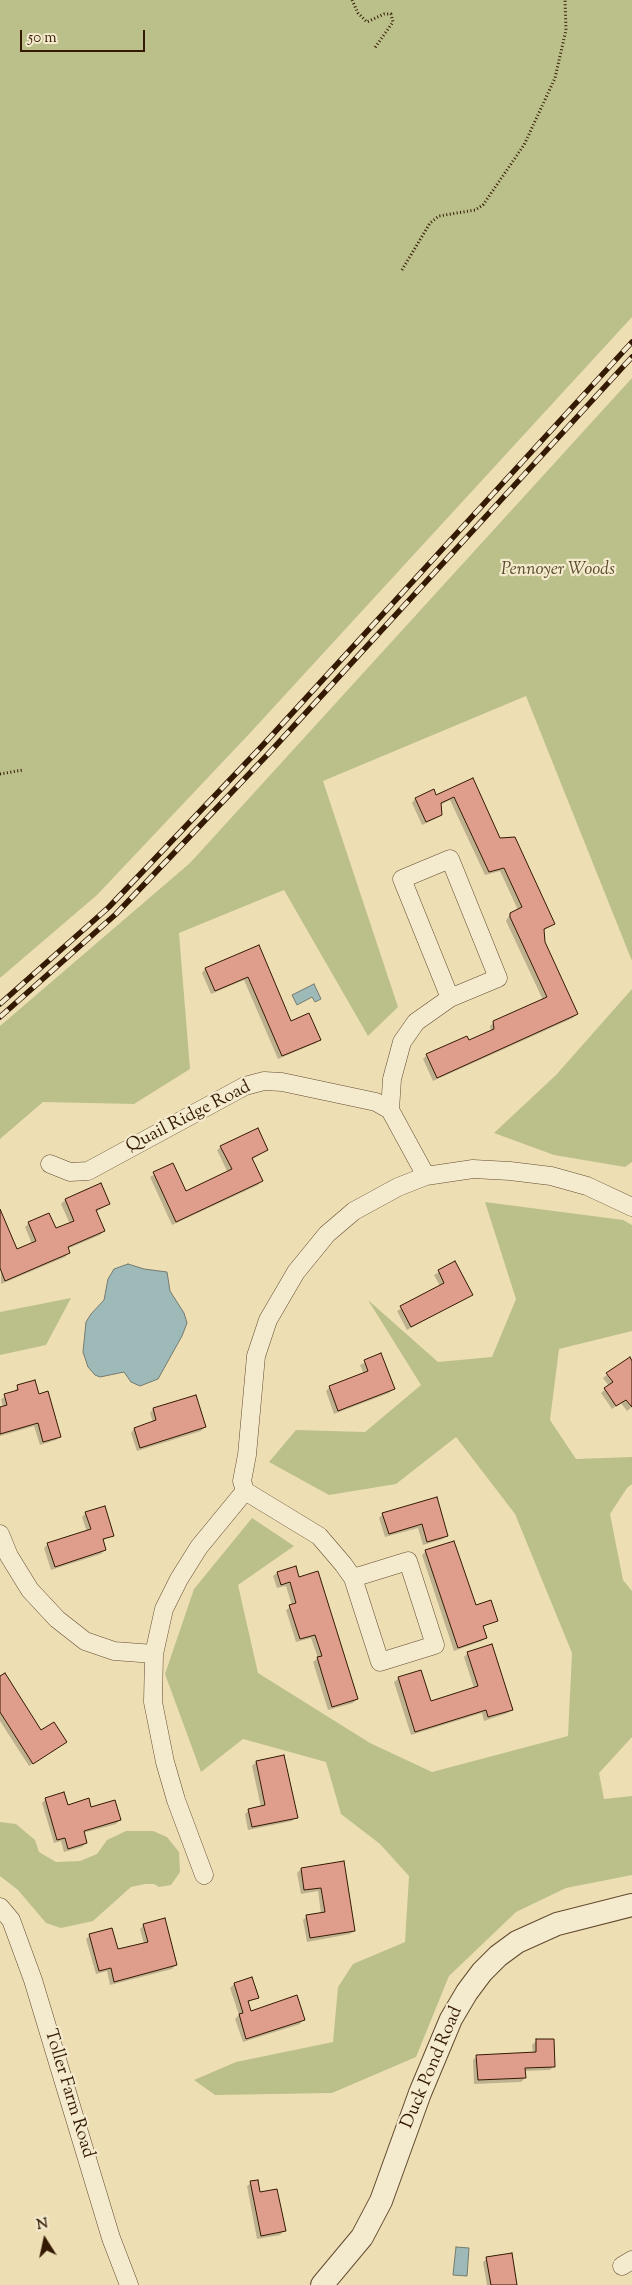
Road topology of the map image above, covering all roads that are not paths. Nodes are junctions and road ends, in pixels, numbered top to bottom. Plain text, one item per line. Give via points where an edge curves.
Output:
1 (450, 998) junction
2 (390, 1110) junction
3 (50, 1164) dead end
4 (426, 1176) junction
5 (632, 1208) edge
6 (245, 1490) junction
7 (0, 1534) edge
8 (353, 1578) junction
9 (154, 1654) junction
10 (204, 1875) dead end
11 (632, 1905) edge
12 (0, 1907) edge
13 (129, 2285) edge
14 (322, 2285) edge

1 - 1 street via 402,879 450,859 498,978
1 - 2 street via 416,1022 402,1042 392,1080
2 - 3 street, Quail Ridge Road via 376,1102 264,1081 245,1086 88,1171 70,1172
2 - 4 street
4 - 5 street via 473,1169 551,1176 587,1186
4 - 6 street via 354,1211 327,1234 296,1272 268,1320 256,1356 248,1455 242,1480
6 - 8 street via 319,1536
6 - 9 street via 179,1579 164,1609
7 - 9 street via 8,1556 30,1590 56,1619 85,1641 114,1651
8 - 8 street via 380,1662 435,1644 408,1561
9 - 10 street via 153,1702 165,1762
11 - 14 street, Duck Pond Road via 557,1924 517,1942 482,1972 451,2019 381,2201 362,2237
12 - 13 street, Toller Farm Road via 12,1920 33,1980 108,2228

